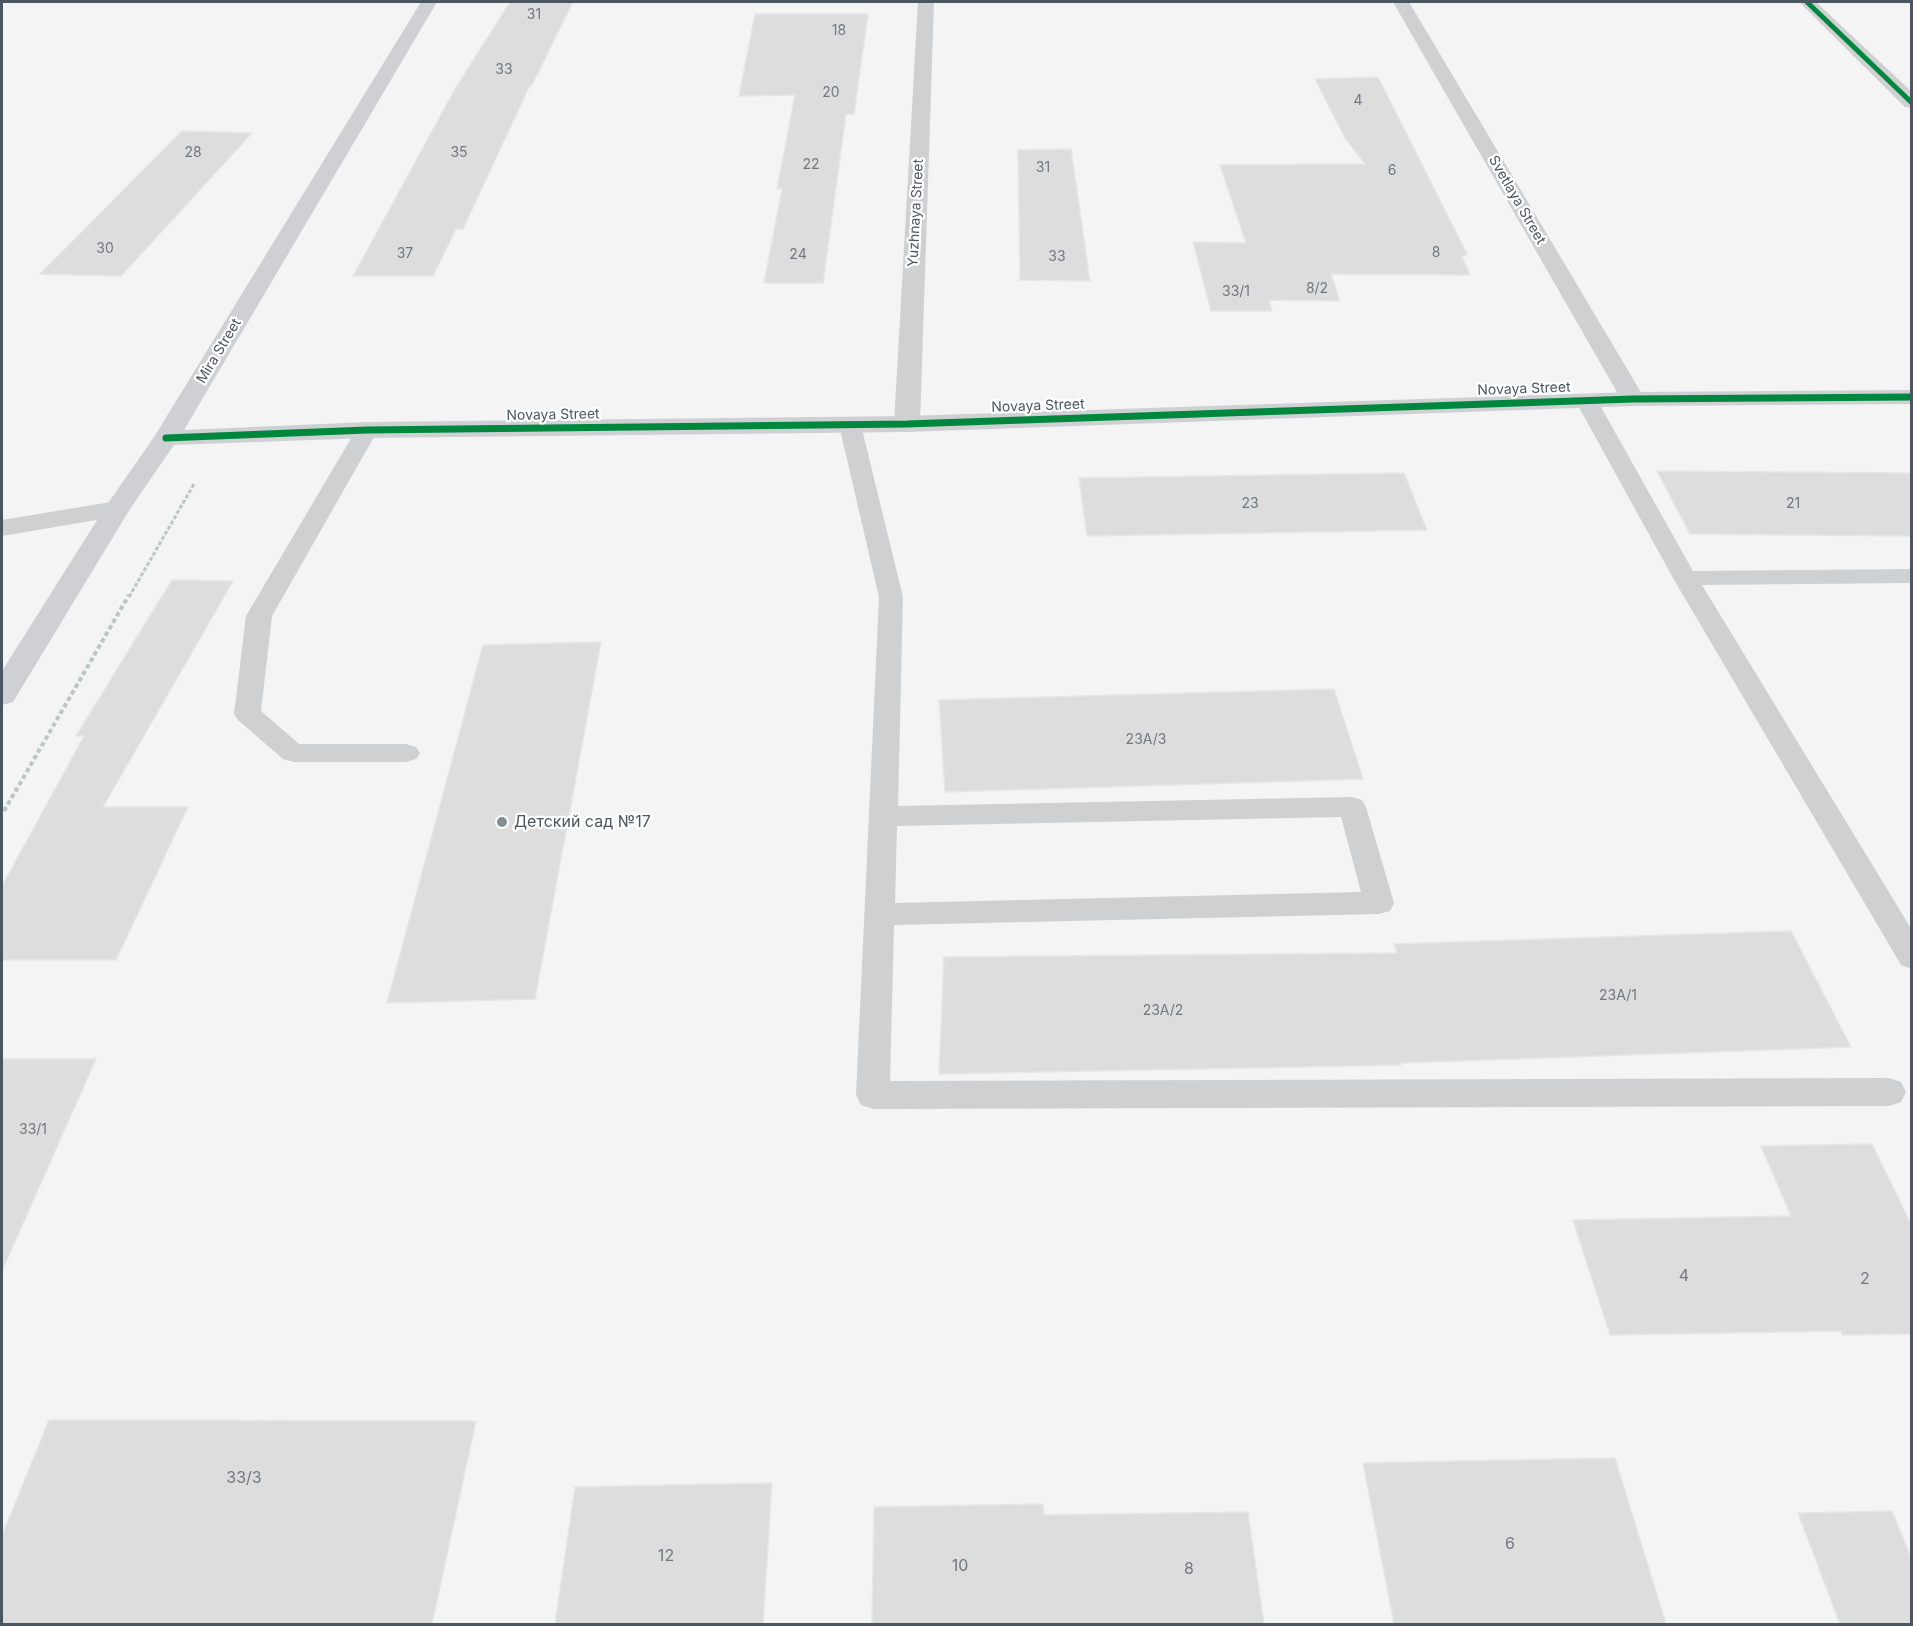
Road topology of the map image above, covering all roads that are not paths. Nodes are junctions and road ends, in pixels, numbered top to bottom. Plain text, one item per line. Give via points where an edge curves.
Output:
1 (429, 2) edge
2 (926, 2) edge
3 (1401, 2) edge
4 (1807, 2) edge
5 (1911, 103) edge
6 (1911, 397) edge
7 (1633, 399) junction
8 (1586, 400) junction
9 (907, 424) junction
10 (850, 425) junction
11 (367, 430) junction
12 (166, 438) junction
13 (117, 509) junction
14 (2, 528) edge
15 (1911, 576) edge
16 (1685, 578) junction
17 (2, 695) edge
18 (406, 753) dead end
19 (883, 816) junction
20 (880, 914) junction
21 (1911, 957) edge
22 (1889, 1092) dead end

1 - 12 street, Mira Street
2 - 9 street, Yuzhnaya Street
3 - 7 street, Svetlaya Street
4 - 5 street
6 - 7 street, Novaya Street
7 - 8 street, Novaya Street
8 - 9 street, Novaya Street
8 - 16 lane
9 - 10 street, Novaya Street
10 - 11 street, Novaya Street
10 - 19 lane via 891,597
11 - 12 street, Novaya Street
11 - 18 lane via 259,616 247,714 294,753
12 - 13 street, Mira Street
13 - 14 street
13 - 17 street, Mira Street
15 - 16 lane
16 - 21 lane
19 - 20 lane
19 - 20 lane via 1352,807 1379,903
20 - 22 lane via 873,1095

